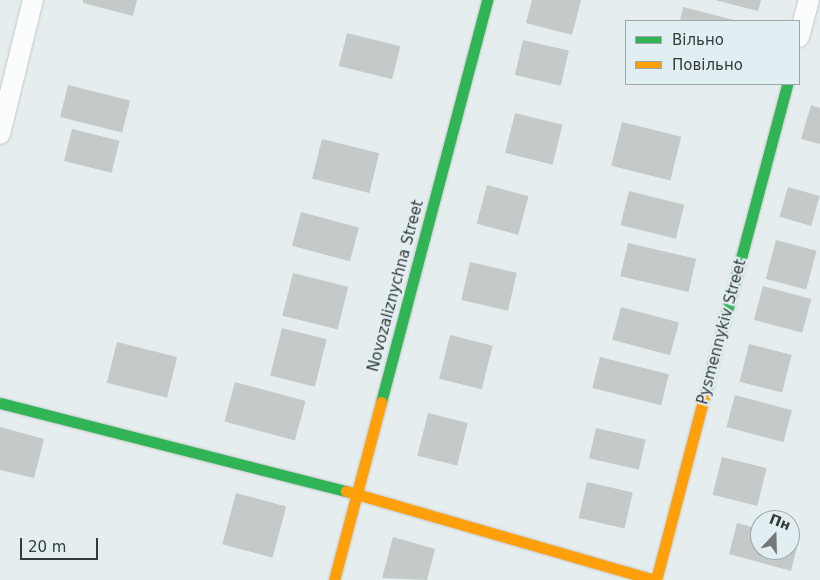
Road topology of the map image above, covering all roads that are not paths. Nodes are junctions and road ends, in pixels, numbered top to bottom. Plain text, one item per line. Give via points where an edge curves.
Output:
1 (33, 0) edge
2 (487, 0) edge
3 (809, 0) edge
4 (800, 34) edge
5 (787, 85) edge
6 (0, 134) edge
7 (0, 403) edge
8 (357, 494) junction
9 (634, 577) edge
10 (334, 580) edge
11 (656, 580) edge

1 - 6 street
2 - 8 street, Novozaliznychna Street
3 - 4 street
5 - 11 street, Pysmennykiv Street
7 - 8 street
8 - 9 street
8 - 10 street, Novozaliznychna Street
9 - 11 street

